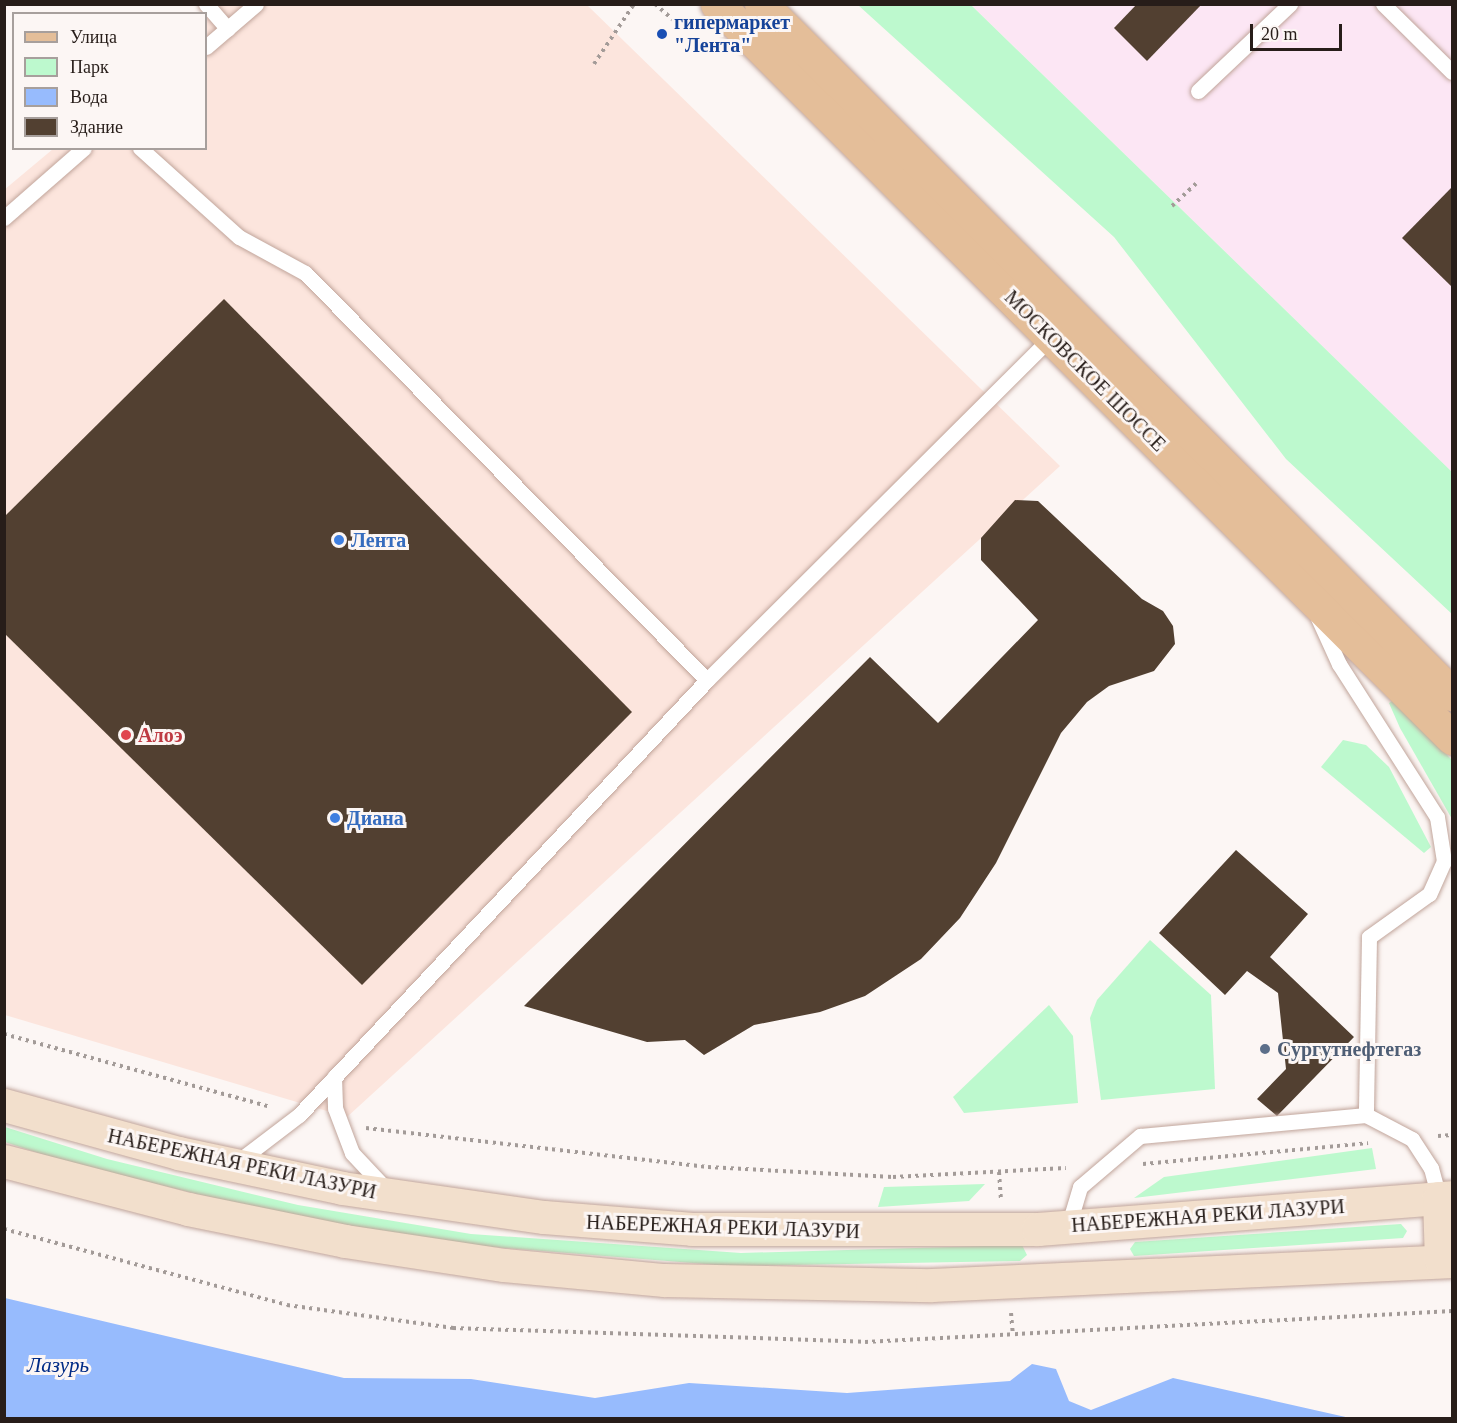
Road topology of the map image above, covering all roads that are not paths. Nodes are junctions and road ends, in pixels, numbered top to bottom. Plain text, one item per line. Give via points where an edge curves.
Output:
1 (206, 4) edge
2 (256, 4) edge
3 (717, 4) edge
4 (761, 4) edge
5 (1290, 4) edge
6 (1383, 4) edge
7 (228, 29) junction
8 (207, 46) edge
9 (1452, 72) edge
10 (1198, 91) dead end
11 (82, 150) edge
12 (142, 150) edge
13 (4, 218) edge
14 (1051, 337) junction
15 (1307, 593) junction
16 (707, 680) junction
17 (1452, 694) edge
18 (1452, 738) edge
19 (334, 1077) junction
20 (4, 1105) edge
21 (1366, 1115) junction
22 (4, 1161) edge
23 (232, 1166) junction
24 (396, 1197) junction
25 (1445, 1198) edge
26 (1125, 1224) junction
27 (1053, 1228) junction
28 (1447, 1261) edge
29 (1129, 1275) junction
30 (1039, 1280) junction

1 - 7 lane
2 - 7 lane
3 - 14 main road, МОСКОВСКОЕ ШОССЕ
4 - 17 main road, МОСКОВСКОЕ ШОССЕ
5 - 10 lane
6 - 9 lane
7 - 8 lane
11 - 13 lane
12 - 16 lane via 238,237 305,273
14 - 15 main road, МОСКОВСКОЕ ШОССЕ
14 - 16 lane
15 - 18 main road, МОСКОВСКОЕ ШОССЕ
15 - 21 lane via 1339,664 1437,817 1444,861 1429,894 1369,937
16 - 19 lane
19 - 23 lane via 298,1115
19 - 24 lane via 340,1125 362,1168
20 - 23 main road, НАБЕРЕЖНАЯ РЕКИ ЛАЗУРИ
21 - 25 lane via 1412,1139
21 - 27 lane via 1140,1136 1080,1186
22 - 30 main road via 250,1223 504,1265 771,1285
23 - 24 main road, НАБЕРЕЖНАЯ РЕКИ ЛАЗУРИ
24 - 27 main road, НАБЕРЕЖНАЯ РЕКИ ЛАЗУРИ via 544,1217 712,1230
25 - 26 main road, НАБЕРЕЖНАЯ РЕКИ ЛАЗУРИ
25 - 28 main road
26 - 27 main road, НАБЕРЕЖНАЯ РЕКИ ЛАЗУРИ
26 - 29 main road via 1112,1240 1111,1254
27 - 30 main road via 1049,1236 1057,1254 1054,1267
28 - 29 main road
29 - 30 main road

